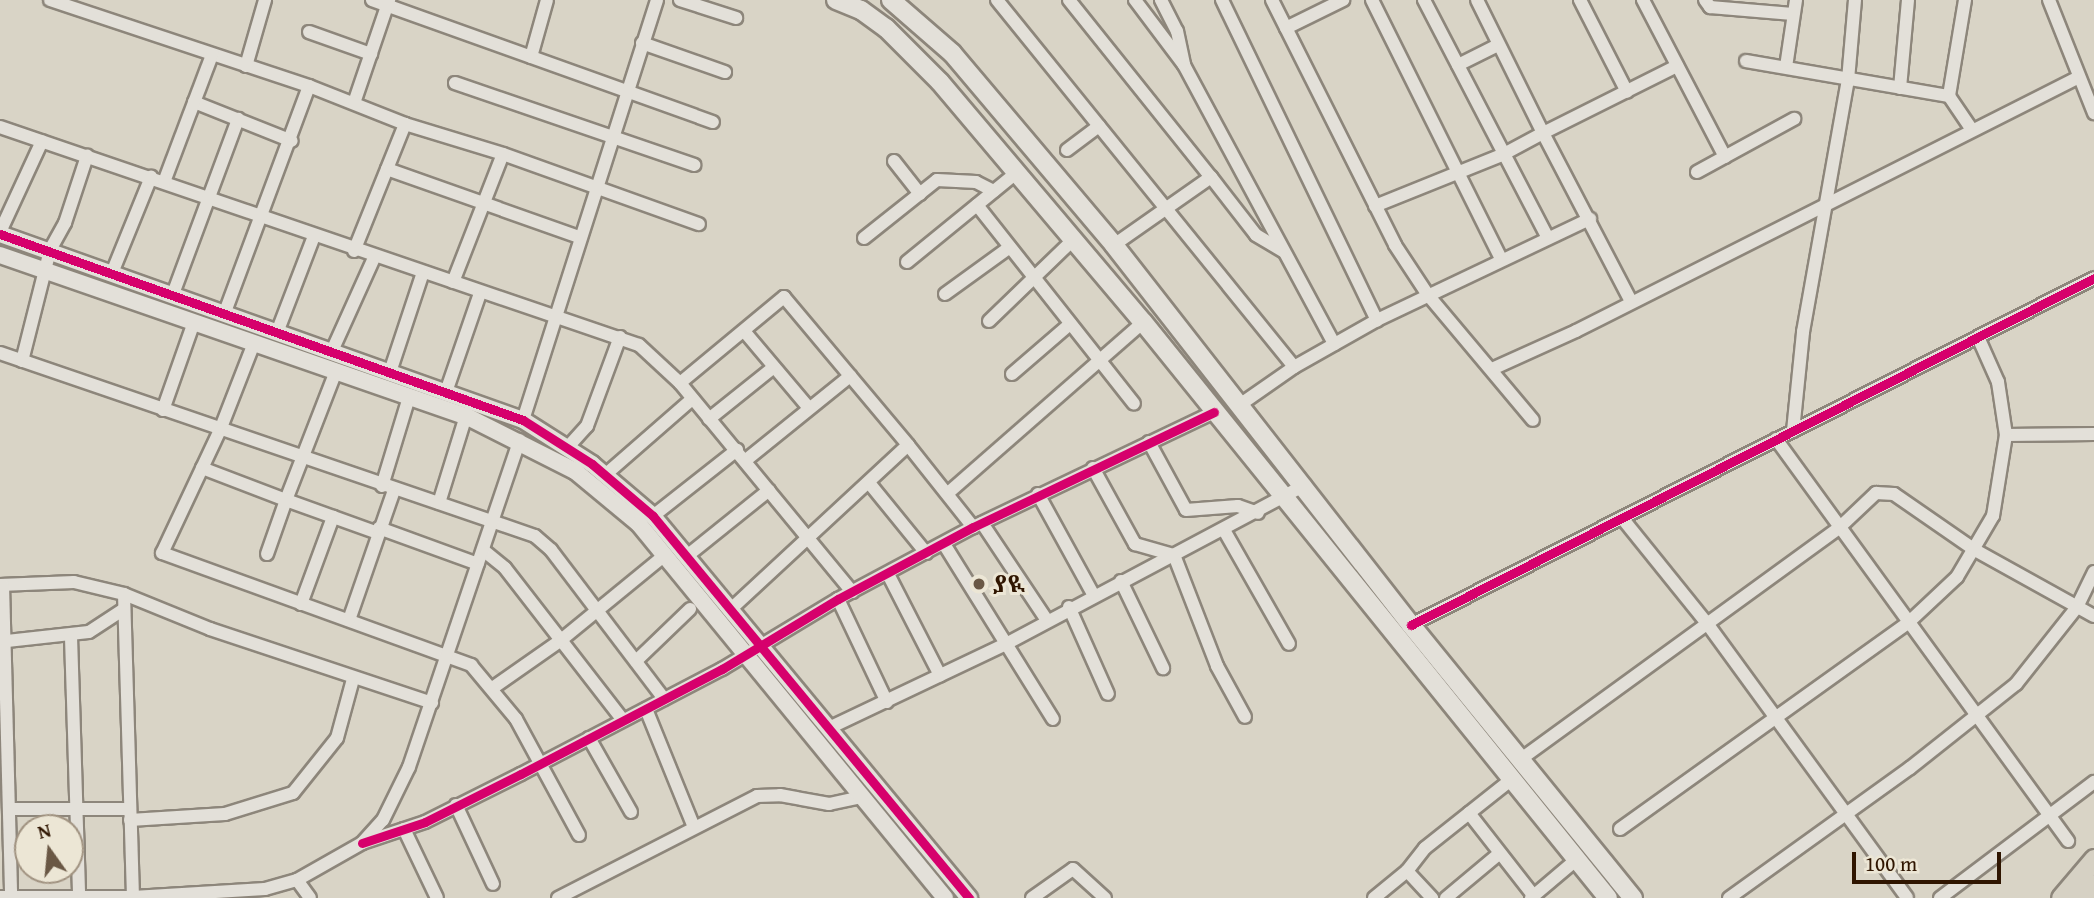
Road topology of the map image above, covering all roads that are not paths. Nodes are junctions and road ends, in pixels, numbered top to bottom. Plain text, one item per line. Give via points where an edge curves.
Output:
1 (50, 0) edge
2 (265, 0) edge
3 (373, 0) edge
4 (547, 0) edge
5 (657, 0) edge
6 (680, 0) edge
7 (836, 0) edge
8 (997, 0) edge
9 (1069, 0) edge
10 (1135, 0) edge
11 (1161, 0) edge
12 (1222, 0) edge
13 (1272, 0) edge
14 (1343, 0) edge
15 (1373, 0) edge
16 (1424, 0) edge
17 (1478, 0) edge
18 (1580, 0) edge
19 (1643, 0) edge
20 (1705, 0) edge
21 (1796, 0) edge
22 (1855, 0) edge
23 (1908, 0) edge
24 (1965, 0) edge
25 (2049, 0) edge
26 (900, 2) edge
27 (388, 3) edge
28 (1793, 14) junction
29 (737, 18) dead end
30 (1286, 28) junction
31 (309, 32) dead end
32 (642, 43) junction
33 (1498, 45) junction
34 (371, 54) junction
35 (212, 55) junction
36 (531, 57) junction
37 (1746, 61) dead end
38 (1184, 65) junction
39 (1458, 65) junction
40 (246, 66) junction
41 (1677, 66) junction
42 (1786, 67) junction
43 (725, 72) dead end
44 (2077, 78) junction
45 (1848, 80) junction
46 (455, 83) dead end
47 (309, 86) junction
48 (627, 88) junction
49 (1900, 88) junction
50 (1627, 92) junction
51 (1949, 96) junction
52 (194, 102) junction
53 (354, 103) junction
54 (2094, 113) edge
55 (238, 119) junction
56 (1794, 119) dead end
57 (713, 122) dead end
58 (405, 124) junction
59 (1099, 126) junction
60 (0, 127) edge
61 (1972, 130) junction
62 (1543, 133) junction
63 (612, 136) junction
64 (42, 141) junction
65 (292, 141) junction
66 (1067, 150) dead end
67 (503, 154) junction
68 (1502, 155) junction
69 (87, 156) junction
70 (1725, 157) junction
71 (894, 160) dead end
72 (694, 165) dead end
73 (387, 169) junction
74 (1460, 171) junction
75 (1696, 172) dead end
76 (1016, 173) junction
77 (151, 177) junction
78 (1211, 177) junction
79 (164, 182) junction
80 (594, 186) junction
81 (994, 191) junction
82 (920, 194) junction
83 (206, 197) junction
84 (977, 205) junction
85 (482, 206) junction
86 (1168, 206) junction
87 (1375, 206) junction
88 (1826, 207) junction
89 (262, 216) junction
90 (1590, 219) junction
91 (699, 224) dead end
92 (0, 233) edge
93 (314, 236) junction
94 (579, 237) junction
95 (864, 238) dead end
96 (1548, 238) junction
97 (1073, 240) junction
98 (1114, 245) junction
99 (1010, 247) junction
100 (50, 250) junction
101 (354, 251) junction
102 (1284, 251) junction
103 (0, 256) edge
104 (374, 258) junction
105 (1501, 259) junction
106 (907, 262) dead end
107 (45, 271) junction
108 (423, 272) junction
109 (112, 273) junction
110 (1034, 278) junction
111 (453, 282) junction
112 (2093, 282) edge
113 (480, 293) junction
114 (173, 294) junction
115 (945, 294) dead end
116 (1428, 295) junction
117 (1631, 301) junction
118 (225, 312) junction
119 (555, 317) junction
120 (1377, 320) junction
121 (989, 321) dead end
122 (194, 322) junction
123 (1143, 322) junction
124 (1070, 324) junction
125 (278, 330) junction
126 (744, 331) junction
127 (620, 337) junction
128 (1978, 337) junction
129 (254, 343) junction
130 (1334, 344) junction
131 (332, 351) junction
132 (0, 354) edge
133 (22, 361) junction
134 (1100, 362) junction
135 (774, 367) junction
136 (1294, 367) junction
137 (1492, 369) junction
138 (336, 371) junction
139 (390, 372) junction
140 (1012, 374) dead end
141 (849, 376) junction
142 (680, 383) junction
143 (446, 392) junction
144 (410, 397) junction
145 (692, 399) junction
146 (1134, 404) dead end
147 (1241, 404) junction
148 (808, 407) junction
149 (163, 410) junction
150 (1214, 412) junction
151 (466, 416) junction
152 (709, 419) junction
153 (523, 420) junction
154 (1533, 420) dead end
155 (220, 430) junction
156 (1793, 431) junction
157 (2094, 434) edge
158 (2006, 435) junction
159 (1776, 439) junction
160 (520, 440) junction
161 (1149, 442) junction
162 (908, 445) junction
163 (567, 448) junction
164 (741, 455) junction
165 (303, 457) junction
166 (202, 468) junction
167 (1093, 468) junction
168 (605, 475) junction
169 (870, 484) junction
170 (1305, 485) junction
171 (388, 488) junction
172 (769, 490) junction
173 (948, 493) junction
174 (1038, 494) junction
175 (286, 500) junction
176 (1284, 500) junction
177 (439, 503) junction
178 (1258, 513) junction
179 (653, 516) junction
180 (333, 517) junction
181 (1622, 518) junction
182 (492, 519) junction
183 (978, 525) junction
184 (1840, 527) junction
185 (1224, 530) junction
186 (379, 531) junction
187 (808, 540) junction
188 (944, 544) junction
189 (1975, 550) junction
190 (483, 551) junction
191 (926, 553) junction
192 (267, 554) dead end
193 (665, 555) junction
194 (1174, 555) junction
195 (687, 556) junction
196 (478, 564) junction
197 (2094, 572) edge
198 (888, 574) junction
199 (1121, 581) junction
200 (2, 585) edge
201 (852, 592) junction
202 (124, 594) junction
203 (1093, 594) junction
204 (838, 598) junction
205 (301, 604) junction
206 (1069, 607) junction
207 (2077, 607) junction
208 (732, 608) junction
209 (124, 609) junction
210 (597, 610) junction
211 (690, 610) dead end
212 (2094, 616) edge
213 (1046, 619) junction
214 (349, 620) junction
215 (1706, 622) junction
216 (1909, 622) junction
217 (1411, 625) junction
218 (71, 637) junction
219 (561, 640) junction
220 (7, 641) junction
221 (761, 644) junction
222 (1289, 644) dead end
223 (1004, 645) junction
224 (447, 652) junction
225 (746, 653) junction
226 (636, 661) junction
227 (1163, 668) dead end
228 (940, 675) junction
229 (353, 679) junction
230 (494, 687) junction
231 (1108, 694) dead end
232 (664, 699) junction
233 (887, 702) junction
234 (432, 703) junction
235 (4, 707) edge
236 (646, 709) junction
237 (1977, 716) junction
238 (1245, 717) dead end
239 (1053, 719) dead end
240 (623, 720) junction
241 (1776, 720) junction
242 (829, 728) junction
243 (589, 738) junction
244 (1521, 759) junction
245 (543, 761) junction
246 (1512, 779) junction
247 (2094, 782) edge
248 (863, 797) junction
249 (7, 802) edge
250 (456, 806) junction
251 (76, 809) junction
252 (631, 812) dead end
253 (1469, 813) junction
254 (130, 815) junction
255 (1845, 815) junction
256 (2050, 817) junction
257 (694, 827) junction
258 (404, 829) junction
259 (1620, 829) dead end
260 (579, 835) dead end
261 (2068, 841) dead end
262 (362, 843) junction
263 (1500, 853) junction
264 (2094, 859) edge
265 (1576, 860) junction
266 (1406, 871) junction
267 (297, 880) junction
268 (492, 884) dead end
269 (2094, 884) edge
270 (282, 886) junction
271 (1532, 896) edge
272 (0, 897) edge
273 (133, 897) edge
274 (11, 898) edge
275 (79, 898) edge
276 (261, 898) edge
277 (310, 898) edge
278 (438, 898) edge
279 (558, 898) edge
280 (945, 898) edge
281 (969, 898) edge
282 (1032, 898) edge
283 (1105, 898) edge
284 (1374, 898) edge
285 (1432, 898) edge
286 (1446, 898) edge
287 (1608, 898) edge
288 (1633, 898) edge
289 (1729, 898) edge
290 (1907, 898) edge
291 (1940, 898) edge
292 (2061, 898) edge
293 (2081, 898) edge

1 - 35 street
2 - 40 street
3 - 27 street
4 - 36 street
5 - 32 street
6 - 29 street
7 - 76 main road via 886,28 940,82
8 - 59 street
9 - 78 street
10 - 38 street
11 - 38 street via 1177,31
12 - 120 street
13 - 30 street
14 - 30 street
15 - 74 street
16 - 39 street
17 - 33 street
18 - 50 street
19 - 41 street
20 - 28 street via 1710,7
21 - 28 street
22 - 45 street
23 - 49 street
24 - 51 street
25 - 44 street
26 - 98 main road via 952,53
27 - 34 street
27 - 36 street
28 - 42 street
30 - 87 street
31 - 34 street
32 - 43 street
32 - 48 street
33 - 39 street
33 - 62 street
34 - 53 street
35 - 40 street
35 - 52 street
36 - 48 street
37 - 42 street
38 - 102 street
39 - 68 street
40 - 47 street
41 - 50 street
41 - 70 street
42 - 45 street
44 - 54 street
44 - 61 street
45 - 49 street
45 - 88 street
46 - 63 street
47 - 53 street
47 - 65 street
48 - 57 street
48 - 63 street
49 - 51 street
50 - 62 street
51 - 61 street
52 - 55 street
52 - 79 street
53 - 58 street
55 - 65 street
55 - 83 street
56 - 70 street
58 - 67 street
58 - 73 street
59 - 66 street
59 - 86 street
60 - 64 street
61 - 88 street
62 - 68 street
62 - 90 street
63 - 72 street
63 - 80 street
64 - 69 street
64 - 92 street
65 - 89 street
67 - 80 street
67 - 85 street
68 - 74 street
68 - 96 street
69 - 77 street
69 - 100 street via 65,223
70 - 75 street
71 - 82 street
73 - 85 street
73 - 101 street
74 - 87 street
74 - 105 street
76 - 81 street
76 - 97 main road
77 - 79 street
77 - 109 street
78 - 86 street
78 - 102 street via 1256,235
79 - 83 street
80 - 91 street
80 - 94 street
81 - 82 street via 951,178 937,180
81 - 84 street
82 - 95 street
83 - 89 street
83 - 114 street
84 - 99 street
84 - 106 street
85 - 94 street
85 - 111 street
86 - 98 street
86 - 136 street
87 - 116 street
88 - 117 street
88 - 156 street via 1803,332
89 - 93 street
89 - 118 street
90 - 96 street
90 - 117 street
92 - 100 street
93 - 101 street
93 - 125 street
94 - 119 street
96 - 105 street
97 - 110 street
97 - 123 main road
98 - 147 main road
99 - 110 street
99 - 115 street
100 - 107 street
100 - 109 street
101 - 104 street
102 - 130 street
103 - 107 street
104 - 108 street
104 - 131 street
105 - 116 street
107 - 122 street
107 - 133 street
108 - 111 street
108 - 139 street
109 - 114 street
110 - 121 street
110 - 124 street
111 - 113 street
112 - 128 street
113 - 119 street
113 - 143 street
114 - 118 street
116 - 120 street
116 - 137 street
117 - 137 street
118 - 125 street
119 - 127 street
119 - 153 street
120 - 130 street
122 - 129 street
122 - 149 street
123 - 134 street
123 - 150 main road
124 - 134 street
124 - 140 street
125 - 131 street
126 - 135 street
126 - 141 street via 784,297
126 - 142 street
127 - 142 street via 653,353
127 - 163 street via 587,426
128 - 156 street
128 - 158 street via 1998,382
129 - 138 street
129 - 155 street
130 - 136 street
131 - 139 street
132 - 133 street
133 - 149 street
134 - 146 street
134 - 173 street
135 - 148 street
135 - 152 street
136 - 147 street
137 - 154 street
138 - 144 street
138 - 165 street
139 - 143 street
141 - 148 street
141 - 162 street
142 - 145 street
143 - 153 street
144 - 151 street
144 - 171 street
145 - 152 street
145 - 168 street
147 - 170 main road
148 - 164 street
149 - 155 street
150 - 161 street
150 - 176 main road
151 - 160 street
151 - 177 street
152 - 164 street
153 - 163 street
155 - 165 street
155 - 166 street
156 - 159 street
157 - 158 street
158 - 189 street via 1997,505
159 - 181 street
159 - 184 street
160 - 182 street
160 - 193 street via 575,471 639,524
161 - 167 street
161 - 178 street via 1186,510 1238,506
162 - 169 street
162 - 173 street
163 - 168 street
164 - 172 street
164 - 179 street
165 - 171 street
165 - 175 street
166 - 175 street
166 - 205 street via 162,553
167 - 174 street
167 - 194 street via 1135,544
168 - 179 street
169 - 187 street
169 - 191 street
170 - 176 street
170 - 217 main road
171 - 177 street
171 - 186 street
172 - 187 street
172 - 195 street
173 - 183 street
174 - 183 street
174 - 203 street
175 - 180 street
175 - 192 street
176 - 178 street
176 - 246 main road
177 - 182 street
178 - 185 street
179 - 195 street
180 - 186 street
180 - 205 street
181 - 215 street
181 - 217 street
182 - 190 street
182 - 210 street via 535,536
183 - 188 street
183 - 213 street
184 - 189 street via 1868,498 1884,491
184 - 215 street
184 - 216 street
185 - 194 street
185 - 222 street
186 - 196 street
186 - 214 street
187 - 201 street
187 - 208 street
188 - 191 street
188 - 223 street
189 - 207 street
189 - 216 street via 1957,577
190 - 196 street
190 - 219 street via 505,568
191 - 198 street
193 - 210 street
193 - 225 street
194 - 199 street
194 - 238 street via 1217,666
195 - 208 street
196 - 224 street
197 - 207 street
198 - 201 street
198 - 228 street
199 - 203 street
199 - 227 street
200 - 202 street via 74,582
200 - 220 street
201 - 204 street
202 - 209 street
202 - 229 street
203 - 206 street
204 - 221 street
204 - 233 street
205 - 214 street
206 - 213 street
206 - 231 street
207 - 212 street
207 - 237 street via 2016,684
208 - 221 street
209 - 218 street via 89,632
209 - 254 street
210 - 219 street
210 - 226 street
211 - 226 street
213 - 223 street
214 - 224 street
215 - 241 street
215 - 244 street
216 - 237 street
216 - 241 street
217 - 244 main road
218 - 220 street
218 - 251 street
219 - 230 street
219 - 240 street
220 - 235 street
221 - 225 street
221 - 242 street
223 - 228 street
223 - 239 street
224 - 230 street via 471,664
224 - 234 street
225 - 232 street
225 - 248 street
226 - 232 street
228 - 233 street
229 - 234 street
229 - 254 street via 337,738 293,793 225,814
230 - 245 street
232 - 236 street
233 - 242 street
234 - 262 street via 398,794
235 - 249 street
236 - 240 street
236 - 257 street via 680,783
237 - 255 street
237 - 256 street
240 - 243 street
241 - 255 street
241 - 259 street
242 - 281 street
243 - 245 street
243 - 252 street
244 - 288 main road
245 - 250 street
245 - 260 street
246 - 253 street
246 - 265 main road
247 - 256 street
248 - 257 street via 829,804 780,795 757,796
248 - 280 street
249 - 251 street
249 - 274 street
250 - 258 street
250 - 268 street
251 - 254 street
251 - 275 street
253 - 263 street
253 - 266 street via 1425,848
254 - 273 street
255 - 289 street
255 - 290 street
256 - 261 street
256 - 291 street
257 - 279 street
258 - 262 street
258 - 278 street
262 - 267 street
263 - 271 street
263 - 286 street
264 - 292 highway
265 - 271 street
265 - 287 main road
266 - 284 street
266 - 285 street
267 - 270 street
267 - 277 street
269 - 293 highway
270 - 273 street
270 - 276 street
272 - 274 street
273 - 275 street
274 - 275 street
282 - 283 street via 1073,869

